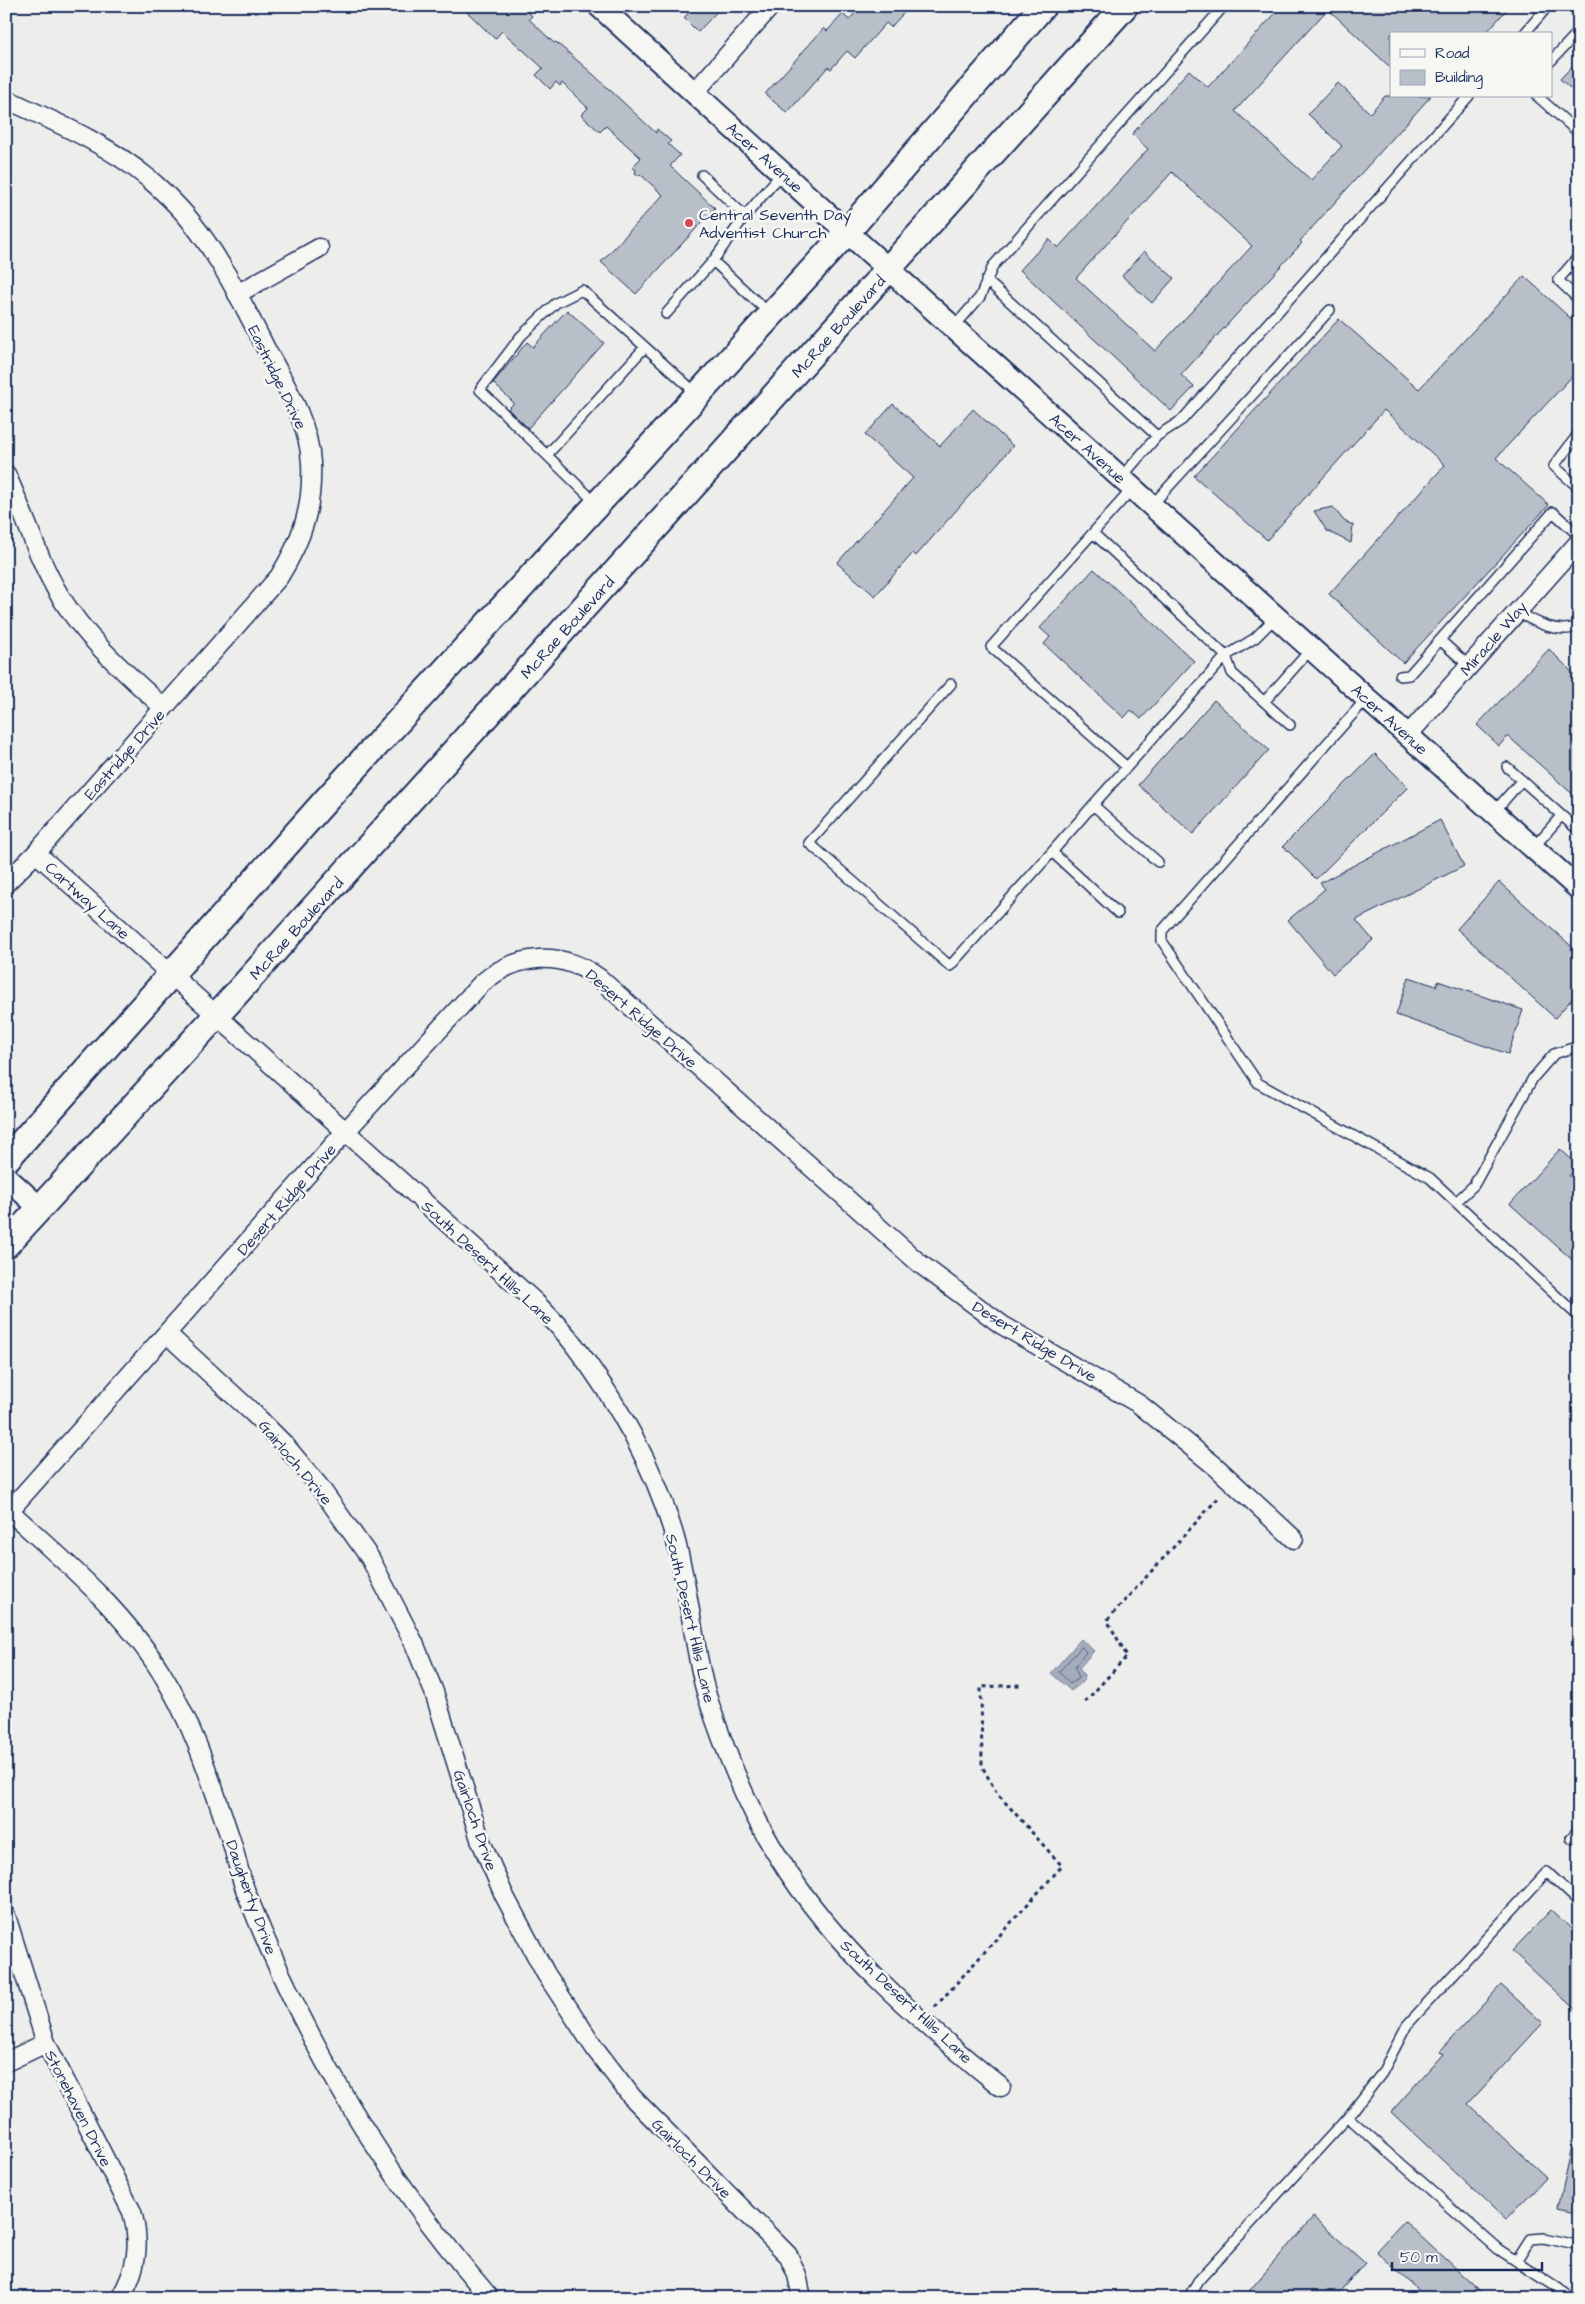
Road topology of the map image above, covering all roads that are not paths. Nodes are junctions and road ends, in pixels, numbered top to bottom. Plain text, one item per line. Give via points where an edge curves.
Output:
1 (599, 6) edge
2 (771, 6) edge
3 (1044, 6) edge
4 (1125, 6) edge
5 (1548, 6) edge
6 (1221, 7) edge
7 (1579, 31) edge
8 (1526, 32) edge
9 (1552, 60) edge
10 (694, 93) junction
11 (1467, 98) edge
12 (1539, 98) edge
13 (6, 99) edge
14 (1579, 133) edge
15 (782, 173) junction
16 (702, 175) dead end
17 (745, 216) junction
18 (847, 232) junction
19 (318, 248) dead end
20 (1579, 256) edge
21 (712, 262) junction
22 (889, 269) junction
23 (986, 280) junction
24 (238, 294) junction
25 (1579, 300) edge
26 (1330, 310) dead end
27 (666, 314) dead end
28 (771, 315) junction
29 (954, 327) junction
30 (645, 347) junction
31 (698, 395) junction
32 (1579, 434) edge
33 (1157, 436) junction
34 (547, 455) junction
35 (6, 474) edge
36 (1127, 483) junction
37 (1579, 488) edge
38 (597, 504) junction
39 (1152, 506) junction
40 (1093, 533) junction
41 (1579, 536) edge
42 (1579, 542) edge
43 (1517, 612) junction
44 (1276, 618) junction
45 (1579, 626) edge
46 (1440, 640) junction
47 (1311, 649) junction
48 (1226, 656) junction
49 (1469, 666) junction
50 (1400, 676) dead end
51 (952, 684) dead end
52 (1367, 698) junction
53 (1264, 702) junction
54 (164, 708) junction
55 (1290, 725) dead end
56 (1408, 735) junction
57 (1127, 767) junction
58 (1507, 767) dead end
59 (1522, 780) junction
60 (1094, 805) junction
61 (1494, 812) junction
62 (1562, 816) junction
63 (1579, 831) edge
64 (1533, 848) junction
65 (1052, 852) junction
66 (36, 853) junction
67 (1158, 862) dead end
68 (6, 883) edge
69 (1579, 889) edge
70 (1118, 913) dead end
71 (172, 974) junction
72 (217, 1015) junction
73 (1579, 1046) edge
74 (345, 1132) junction
75 (6, 1160) edge
76 (6, 1177) edge
77 (1456, 1202) junction
78 (40, 1208) junction
79 (6, 1245) edge
80 (1579, 1316) edge
81 (167, 1334) junction
82 (8, 1510) edge
83 (1294, 1539) dead end
84 (1579, 1829) edge
85 (1571, 1838) dead end
86 (1579, 1902) edge
87 (6, 1916) edge
88 (46, 2043) junction
89 (6, 2062) edge
90 (1001, 2087) dead end
91 (1348, 2117) junction
92 (1579, 2246) edge
93 (1516, 2261) junction
94 (120, 2298) edge
95 (490, 2298) edge
96 (802, 2298) edge
97 (1188, 2298) edge
98 (1573, 2298) edge

1 - 10 street, Acer Avenue
2 - 10 street
3 - 18 main road
4 - 22 main road, McRae Boulevard
5 - 8 lane
6 - 23 lane via 993,266
7 - 9 lane
10 - 15 street, Acer Avenue
11 - 33 lane via 1182,420
12 - 14 lane
13 - 24 street, Eastridge Drive via 91,139 147,177 194,225
15 - 17 lane
15 - 18 street, Acer Avenue
16 - 17 lane
17 - 21 lane
18 - 22 street, Acer Avenue
18 - 28 main road
19 - 24 street
20 - 25 lane via 1558,280
21 - 27 lane
21 - 28 lane
22 - 29 street, Acer Avenue
22 - 72 main road, McRae Boulevard
23 - 29 lane via 980,297
23 - 33 lane
24 - 54 street, Eastridge Drive via 304,429 311,461 308,513 293,554 279,577
26 - 39 lane
28 - 31 main road
29 - 36 street, Acer Avenue
30 - 31 lane
30 - 34 lane
30 - 34 lane via 582,290 556,303 521,336 480,390
31 - 38 main road
32 - 37 lane via 1554,466
33 - 36 lane
34 - 38 lane
35 - 54 street via 59,596 99,648
36 - 39 street, Acer Avenue
36 - 40 lane
38 - 71 main road
39 - 44 street, Acer Avenue
40 - 48 lane
40 - 57 lane via 991,647
41 - 46 lane via 1553,512
42 - 43 street, Miracle Way
43 - 45 lane via 1549,627
43 - 49 street, Miracle Way
44 - 47 street, Acer Avenue
44 - 48 lane via 1255,638
46 - 49 lane
46 - 50 lane via 1409,675
47 - 52 street, Acer Avenue
47 - 53 lane
48 - 53 lane via 1232,673
48 - 57 lane
49 - 56 street, Miracle Way
51 - 65 lane via 809,843 950,966
52 - 56 street, Acer Avenue
52 - 77 lane via 1169,922 1162,931 1162,941 1258,1083 1430,1178
53 - 55 lane
54 - 66 street, Eastridge Drive
56 - 61 street, Acer Avenue
57 - 60 lane
58 - 59 lane
59 - 61 lane
59 - 62 lane
60 - 65 lane
60 - 67 lane
61 - 64 street, Acer Avenue
62 - 63 lane
62 - 64 lane
64 - 69 street, Acer Avenue
65 - 70 lane
66 - 68 street, Cartway Lane
66 - 71 street, Cartway Lane
71 - 72 street, South Desert Hills Lane
71 - 75 main road
72 - 74 street, South Desert Hills Lane
72 - 78 main road, McRae Boulevard
73 - 77 lane via 1554,1054 1533,1078 1474,1185
74 - 81 street, Desert Ridge Drive
74 - 83 street, Desert Ridge Drive via 491,975 509,964 529,958 570,961 599,978 948,1286 1002,1326 1139,1404
74 - 90 street, South Desert Hills Lane via 534,1300 571,1341 608,1392 659,1494 676,1541 702,1678 723,1741 779,1858 818,1912 854,1954 923,2020
76 - 78 street
77 - 80 lane
78 - 79 main road, McRae Boulevard
81 - 82 street, Desert Ridge Drive
81 - 96 street, Gairloch Drive via 284,1444 319,1486 370,1558 414,1643 434,1692 484,1847 504,1895 546,1974 596,2050 632,2097 788,2255
82 - 95 street, Daugherty Drive via 96,1591 128,1626 161,1671 194,1734 245,1888 319,2054 409,2197
84 - 85 lane
86 - 91 lane via 1547,1872 1407,2025 1382,2072
87 - 88 street, Stonehaven Drive
88 - 89 street
88 - 94 street, Stonehaven Drive via 132,2212 138,2240 136,2262 130,2282
91 - 93 lane via 1498,2249
91 - 97 lane via 1198,2281
92 - 93 lane via 1543,2238 1530,2239
93 - 98 lane

